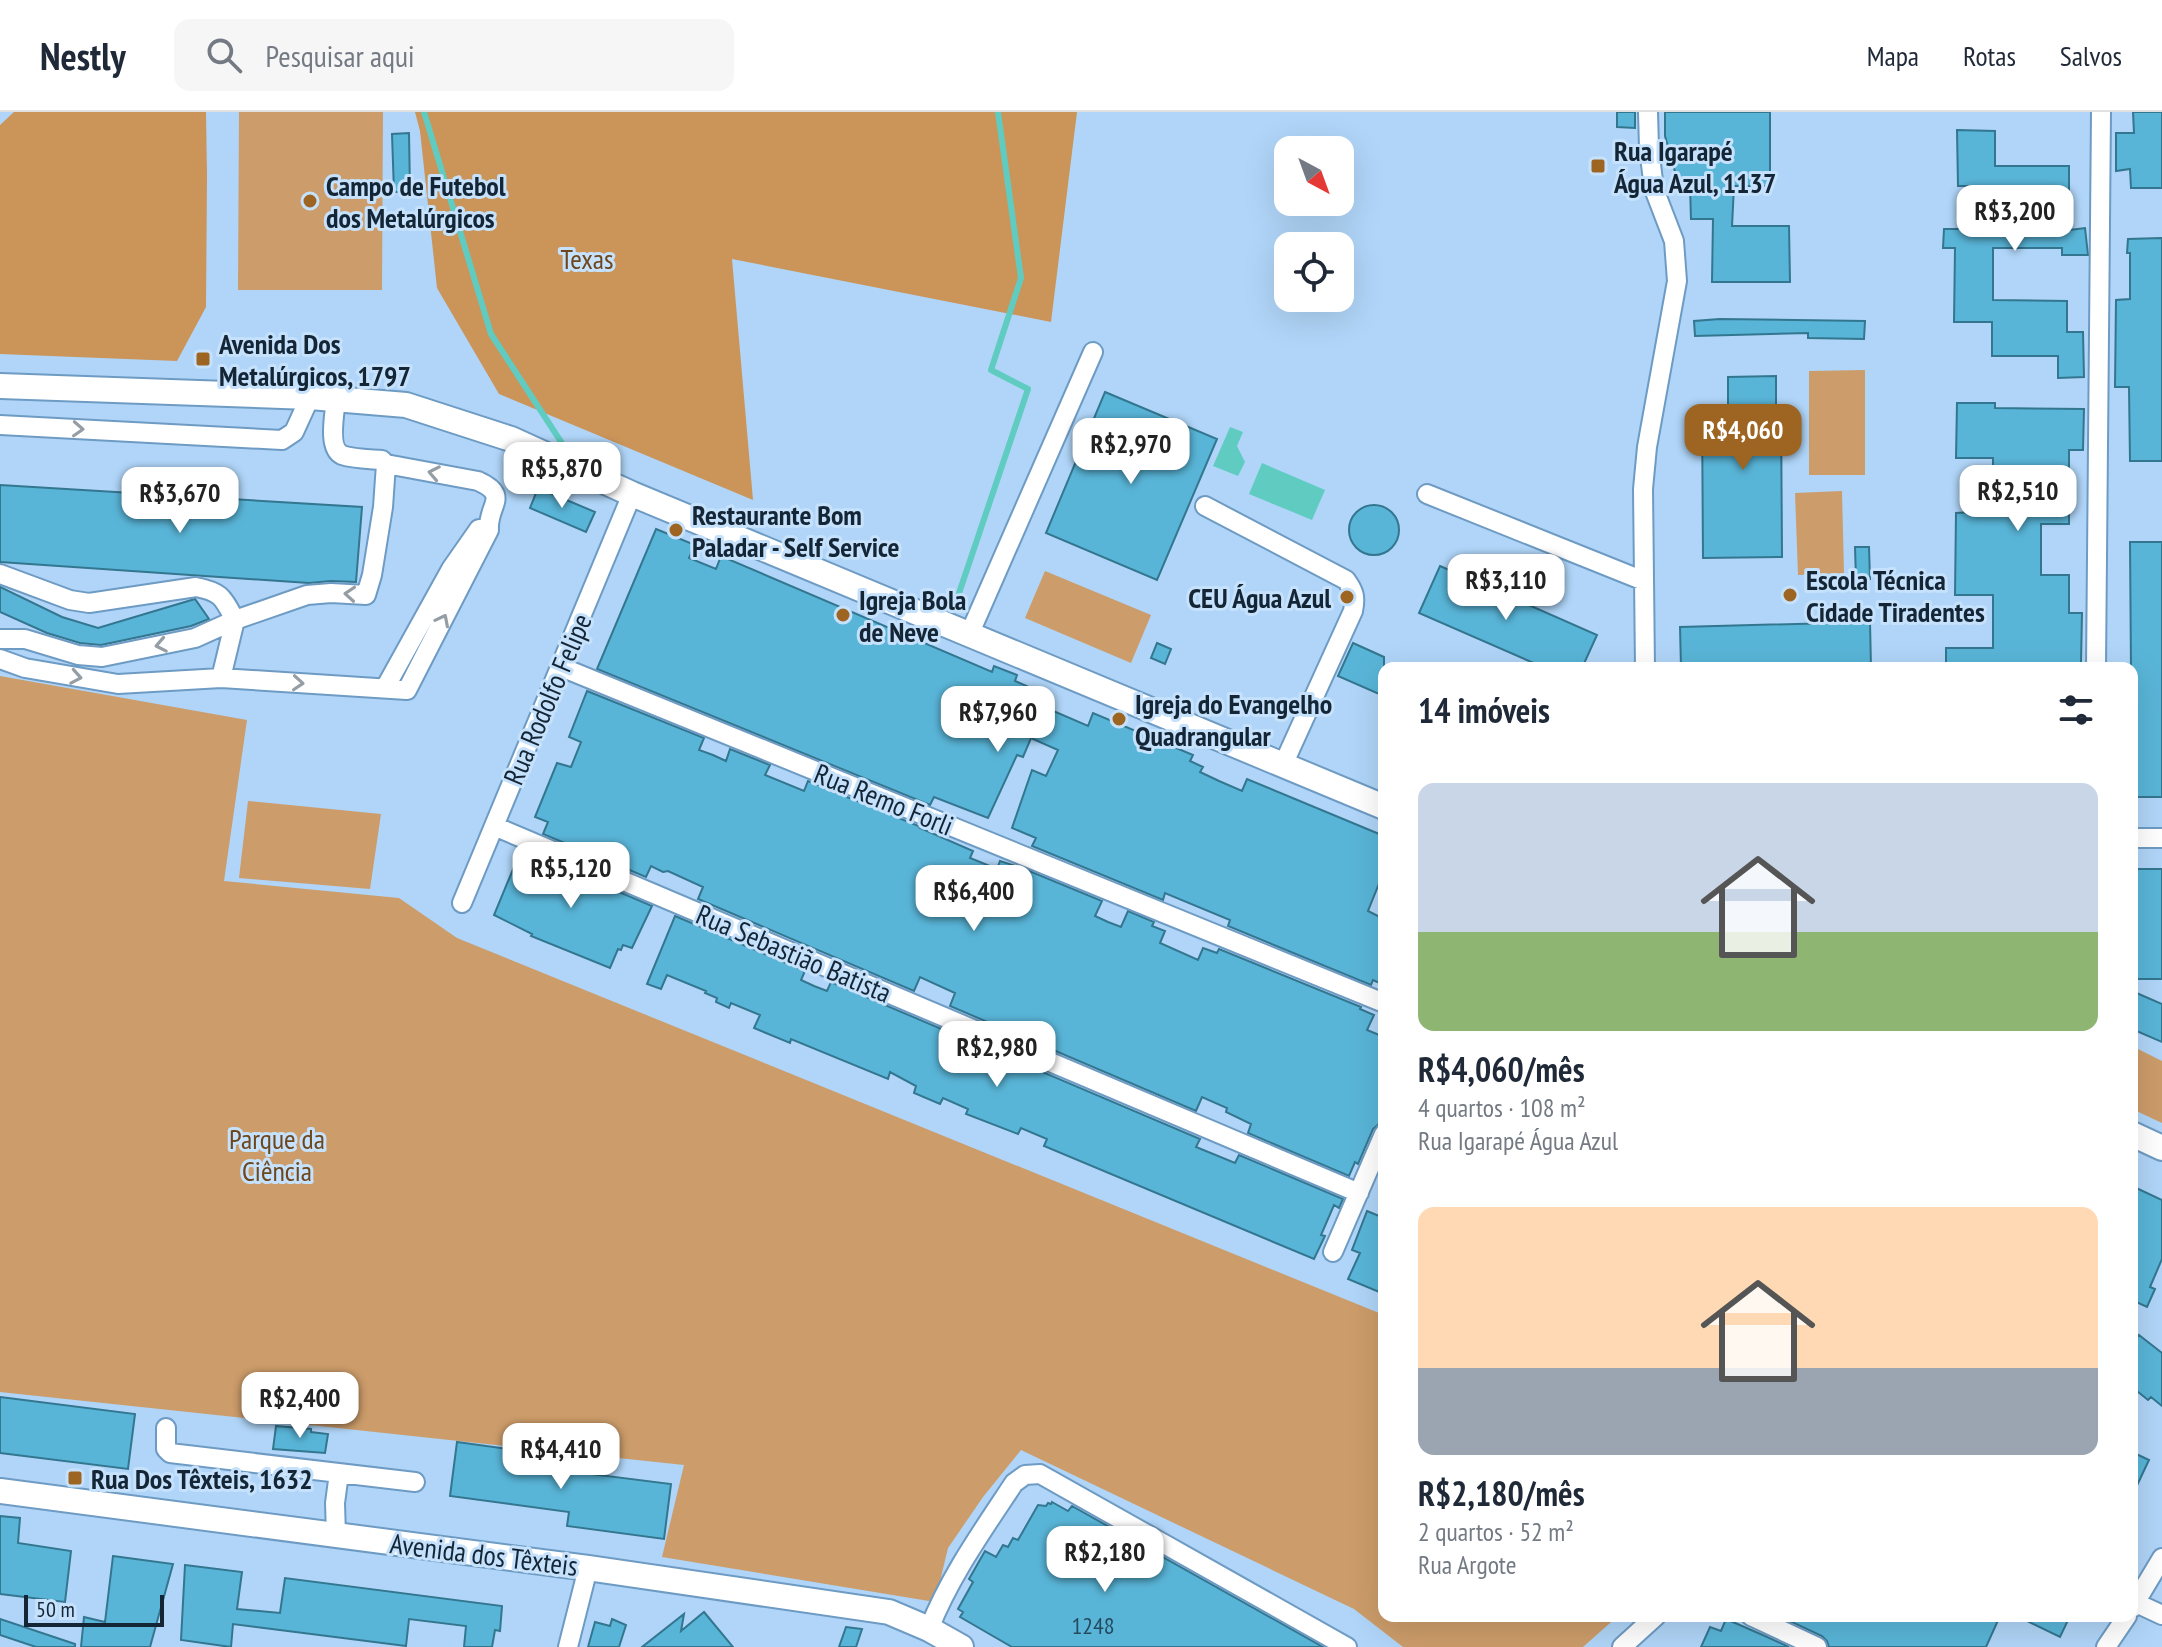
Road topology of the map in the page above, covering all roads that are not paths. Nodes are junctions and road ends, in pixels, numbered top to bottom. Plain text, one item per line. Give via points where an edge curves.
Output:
1 (1648, 112) edge
2 (2101, 112) edge
3 (1093, 352) dead end
4 (0, 386) edge
5 (310, 397) junction
6 (336, 399) junction
7 (0, 425) edge
8 (386, 464) junction
9 (632, 494) junction
10 (1427, 494) dead end
11 (1205, 506) dead end
12 (0, 574) edge
13 (1644, 581) junction
14 (235, 620) junction
15 (969, 635) junction
16 (0, 639) edge
17 (0, 659) edge
18 (1645, 662) edge
19 (2096, 662) edge
20 (561, 667) junction
21 (221, 678) junction
22 (1283, 765) junction
23 (1378, 805) edge
24 (494, 826) junction
25 (2138, 838) edge
26 (2162, 838) edge
27 (462, 903) dead end
28 (1378, 1001) edge
29 (2138, 1137) edge
30 (1378, 1148) edge
31 (2162, 1148) edge
32 (1359, 1193) junction
33 (1333, 1252) dead end
34 (166, 1428) dead end
35 (339, 1473) junction
36 (415, 1482) dead end
37 (0, 1491) edge
38 (336, 1535) junction
39 (2162, 1558) edge
40 (588, 1568) junction
41 (2138, 1597) edge
42 (2138, 1609) edge
43 (2162, 1615) edge
44 (1649, 1622) edge
45 (1764, 1622) edge
46 (2122, 1622) edge
47 (929, 1629) junction
48 (568, 1647) edge
49 (961, 1647) edge
50 (1347, 1647) edge
51 (1622, 1647) edge
52 (1817, 1647) edge
53 (2106, 1647) edge

1 - 13 street via 1654,189 1674,241 1677,281 1647,447
2 - 19 street
3 - 15 street
4 - 5 main road
5 - 6 main road
7 -> 5 street via 282,440 294,432
6 - 8 street via 335,448
6 - 9 main road via 406,405 511,439
8 -> 14 street via 366,595 307,595
21 -> 8 street via 385,688 451,569 486,526 496,502 490,487 478,481
9 - 15 main road
9 - 20 street, Rua Rodolfo Felipe
10 - 13 street
11 - 22 street via 1346,580 1354,590 1353,611
12 - 14 street via 89,603 196,587 212,590 222,596
13 - 18 street
14 -> 16 street via 195,638 102,657 25,639
14 - 21 street
15 - 22 main road
17 -> 21 street via 118,684
20 - 24 street, Rua Rodolfo Felipe
20 - 28 street, Rua Remo Forli
22 - 23 main road
24 - 27 street, Rua Rodolfo Felipe
24 - 32 street, Rua Sebastião Batista
25 - 26 street
29 - 31 main road
30 - 32 street
32 - 33 street
34 - 35 street via 170,1453
35 - 36 street
35 - 38 street
37 - 38 main road, Avenida dos Têxteis
38 - 40 main road, Avenida dos Têxteis
39 - 41 street
40 - 47 main road, Avenida dos Têxteis via 889,1612
40 - 48 street
42 - 43 street
44 - 51 street
45 - 52 street
46 - 53 street
47 - 49 main road, Avenida dos Têxteis
47 - 50 street via 955,1574 1014,1483 1040,1474

